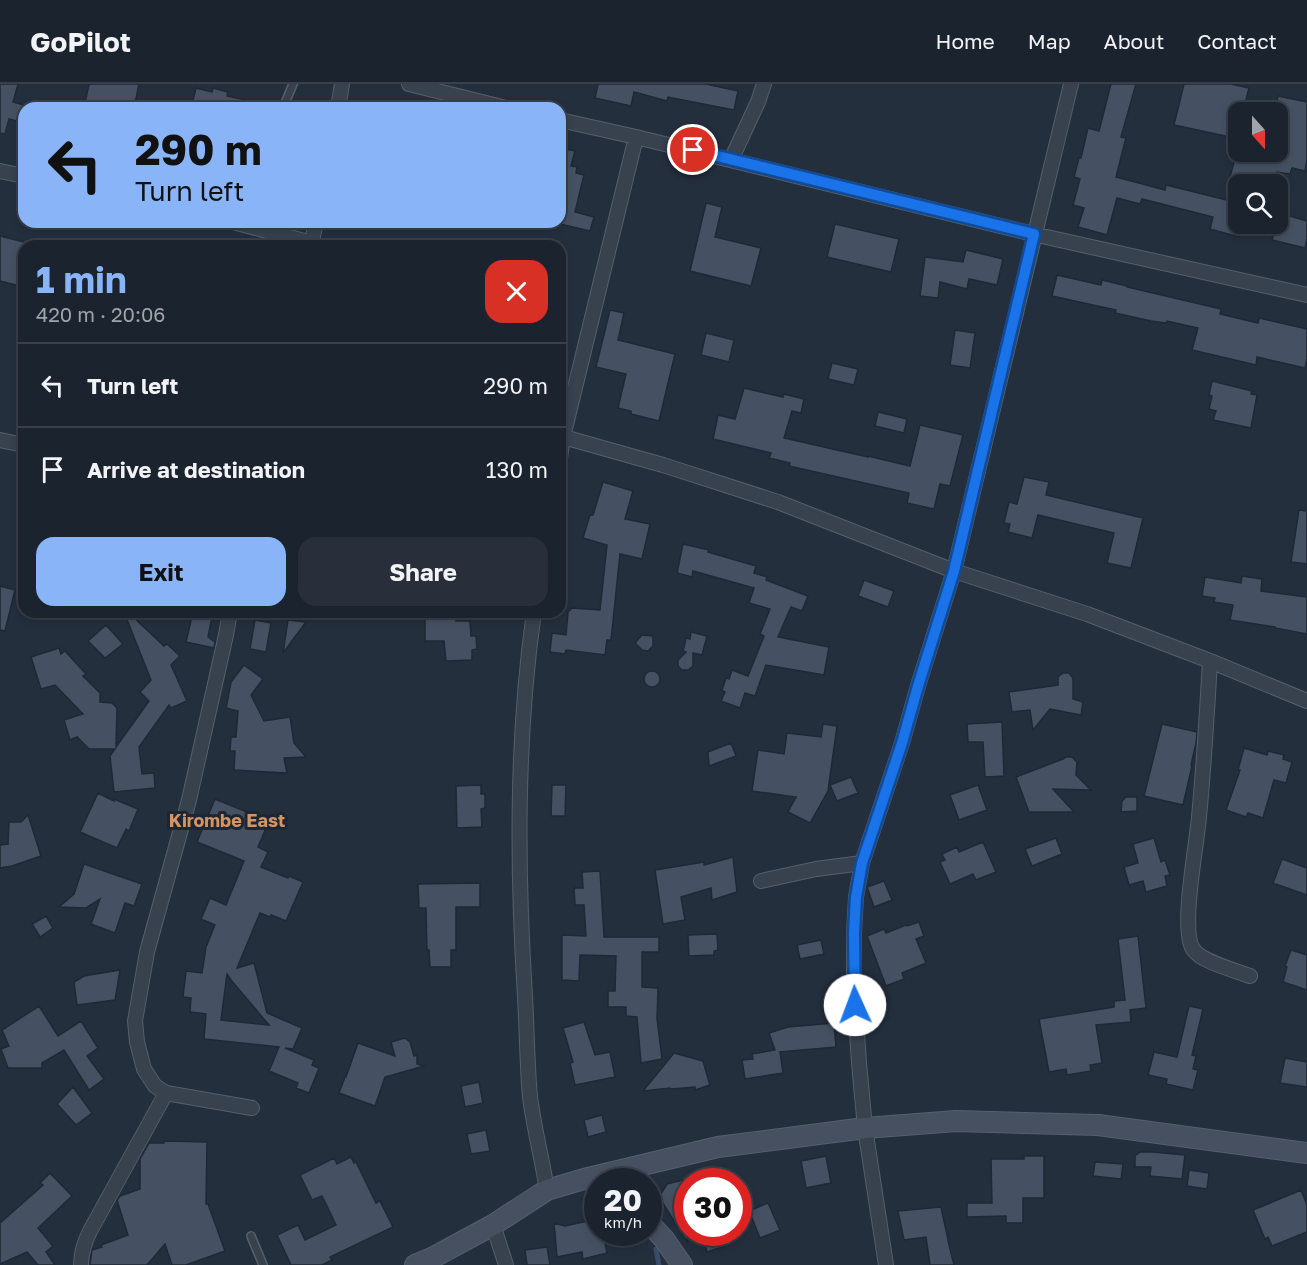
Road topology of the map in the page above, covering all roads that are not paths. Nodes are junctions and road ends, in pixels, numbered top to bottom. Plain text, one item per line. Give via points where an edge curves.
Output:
1 (293, 84) edge
2 (342, 84) edge
3 (409, 84) edge
4 (764, 84) edge
5 (1071, 84) edge
6 (286, 102) edge
7 (339, 102) edge
8 (482, 102) edge
9 (566, 121) edge
10 (636, 137) junction
11 (731, 160) junction
12 (0, 171) edge
13 (18, 175) edge
14 (253, 228) edge
15 (1034, 234) junction
16 (294, 240) edge
17 (1307, 295) edge
18 (566, 416) edge
19 (566, 437) edge
20 (0, 440) edge
21 (18, 444) edge
22 (954, 571) junction
23 (229, 618) edge
24 (533, 618) edge
25 (1210, 661) junction
26 (1307, 701) edge
27 (862, 863) junction
28 (761, 881) dead end
29 (1250, 976) dead end
30 (166, 1093) junction
31 (252, 1108) dead end
32 (865, 1128) junction
33 (1307, 1153) edge
34 (641, 1168) edge
35 (584, 1179) edge
36 (547, 1190) junction
37 (493, 1225) junction
38 (251, 1236) dead end
39 (662, 1238) edge
40 (81, 1265) edge
41 (263, 1265) edge
42 (415, 1265) edge
43 (506, 1265) edge
44 (682, 1265) edge
45 (886, 1265) edge

1 - 6 lane
2 - 7 street
3 - 8 street
4 - 11 street
5 - 15 street
9 - 10 street
10 - 11 street
10 - 18 street
11 - 15 street
12 - 13 street
14 - 16 street
15 - 17 street
15 - 22 street
19 - 22 street via 778,502
20 - 21 street
22 - 25 street via 1087,614
22 - 27 street
23 - 30 street via 189,800 147,952 135,1021 144,1069 155,1086
24 - 36 street via 527,663 519,833 531,1097
25 - 26 street
25 - 29 street via 1188,939 1202,958
27 - 28 street
27 - 32 street via 856,897 854,975
30 - 31 street
30 - 40 street via 84,1243
32 - 33 street via 956,1121 1098,1125
32 - 34 street via 718,1147
32 - 45 street
35 - 36 street
36 - 37 street
37 - 42 street
37 - 43 street
38 - 41 lane
39 - 44 street

